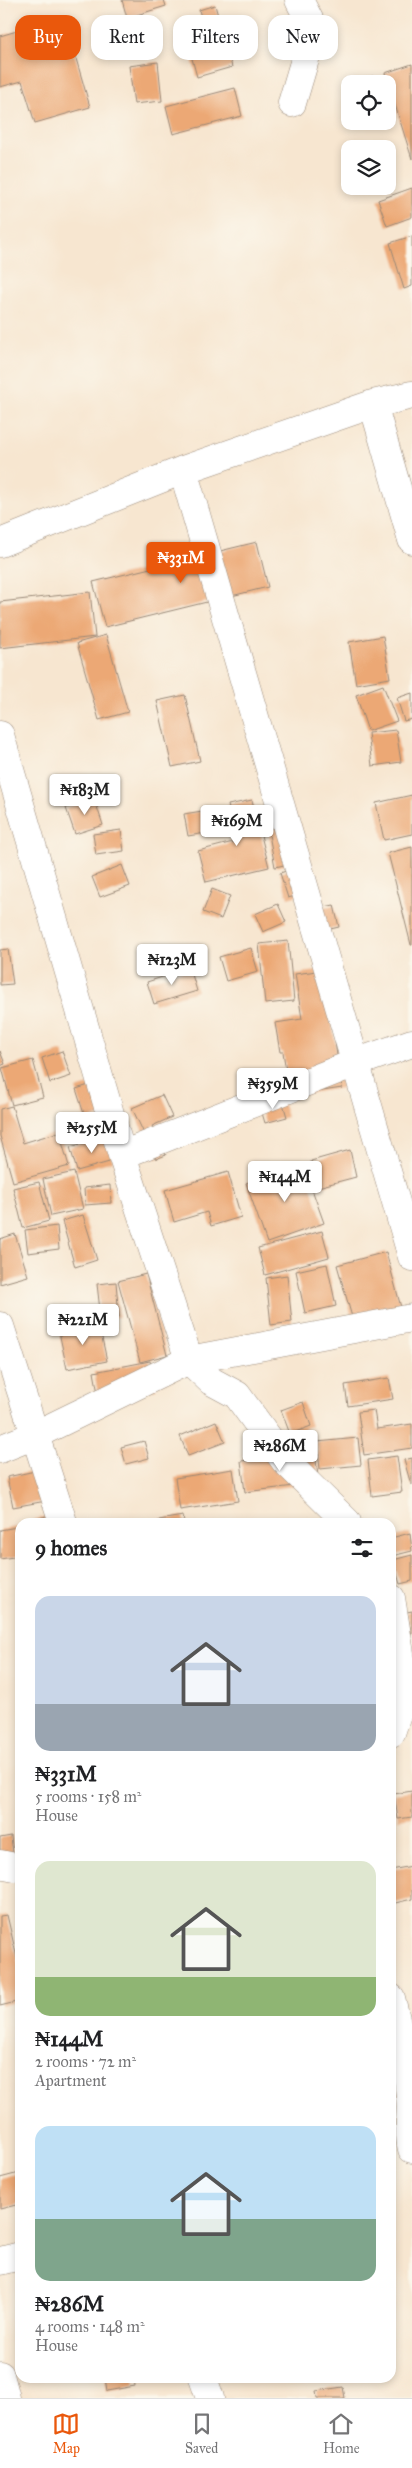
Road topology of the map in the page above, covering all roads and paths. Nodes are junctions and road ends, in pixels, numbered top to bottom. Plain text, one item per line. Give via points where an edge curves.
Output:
1 (299, 0) edge
2 (292, 103) dead end
3 (412, 395) edge
4 (372, 404) junction
5 (184, 470) junction
6 (412, 540) edge
7 (0, 543) edge
8 (0, 735) edge
9 (412, 1043) edge
10 (354, 1063) junction
11 (122, 1155) junction
12 (412, 1257) edge
13 (412, 1318) edge
14 (0, 1326) edge
15 (188, 1360) junction
16 (35, 1435) junction
17 (0, 1449) edge
18 (62, 1518) edge
19 (343, 1518) edge
20 (396, 1629) edge
21 (407, 1700) edge
22 (396, 1723) edge
23 (0, 1864) edge
24 (15, 1867) edge
25 (396, 2018) edge
26 (406, 2145) edge
27 (15, 2257) edge
28 (0, 2261) edge
29 (0, 2375) edge
30 (205, 2383) edge
31 (6, 2398) edge
32 (210, 2398) edge

1 - 2 street via 314,29
3 - 4 street
4 - 5 street
4 - 6 street
5 - 7 street
5 - 10 street
8 - 11 street
9 - 10 street
10 - 11 street
10 - 12 street
11 - 15 street
13 - 15 street
14 - 16 street
15 - 16 street
15 - 19 street via 211,1381 237,1395 285,1461
16 - 17 street
16 - 18 street
20 - 21 street
21 - 22 street
23 - 24 street
25 - 26 street via 406,2058 411,2100
27 - 28 street
29 - 31 street
30 - 32 street

